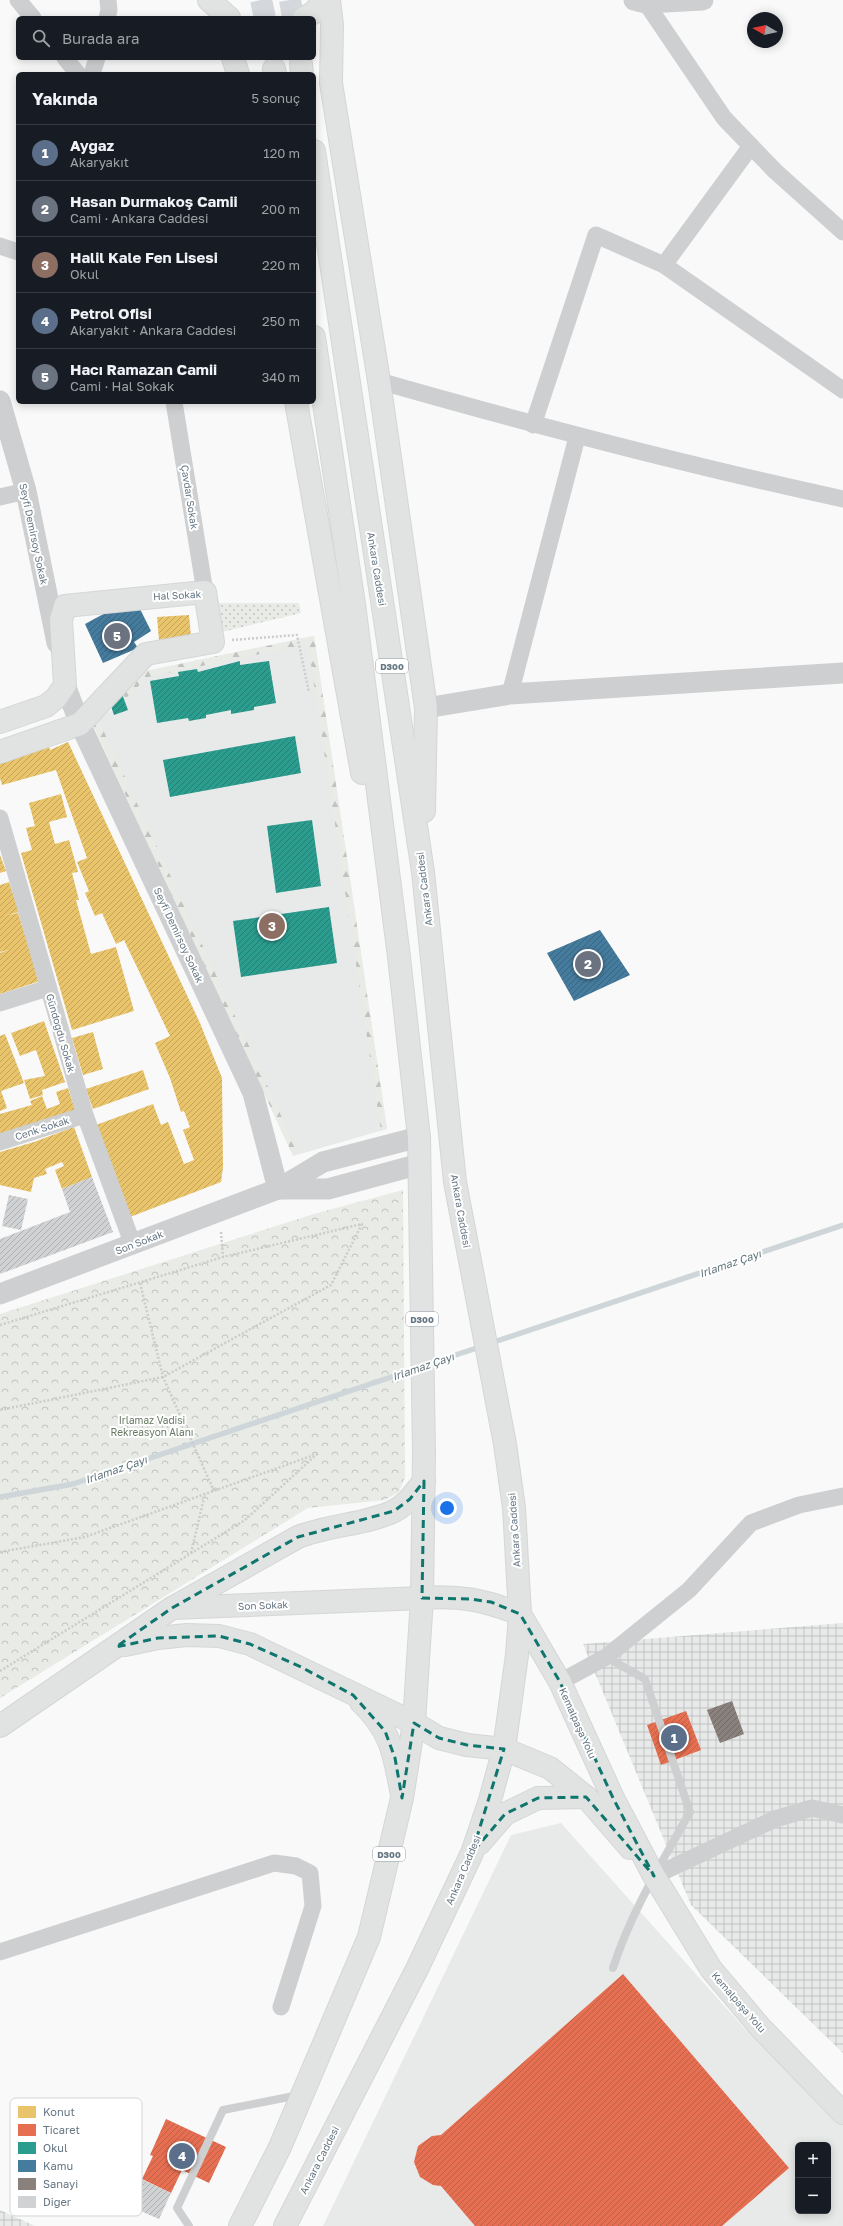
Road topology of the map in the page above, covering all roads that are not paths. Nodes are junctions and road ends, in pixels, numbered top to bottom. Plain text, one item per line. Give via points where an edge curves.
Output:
1 (18, 0) edge
2 (108, 0) edge
3 (325, 0) edge
4 (329, 0) edge
5 (703, 0) edge
6 (640, 1) edge
7 (213, 7) edge
8 (31, 16) edge
9 (108, 16) edge
10 (226, 16) edge
11 (308, 16) edge
12 (67, 60) edge
13 (96, 60) edge
14 (234, 60) edge
15 (76, 72) edge
16 (93, 72) edge
17 (237, 72) edge
18 (751, 146) junction
19 (316, 164) edge
20 (843, 232) edge
21 (0, 246) edge
22 (16, 251) edge
23 (664, 265) junction
24 (316, 350) edge
25 (378, 382) junction
26 (843, 390) edge
27 (174, 404) edge
28 (296, 404) edge
29 (1, 408) edge
30 (533, 425) junction
31 (577, 437) junction
32 (26, 491) junction
33 (0, 497) edge
34 (843, 499) edge
35 (205, 592) junction
36 (843, 673) edge
37 (63, 677) junction
38 (510, 694) junction
39 (426, 708) junction
40 (0, 722) edge
41 (80, 724) junction
42 (0, 752) edge
43 (0, 818) edge
44 (423, 872) junction
45 (399, 957) junction
46 (48, 988) junction
47 (0, 1003) edge
48 (85, 1115) junction
49 (419, 1137) junction
50 (0, 1142) edge
51 (420, 1175) junction
52 (278, 1189) junction
53 (133, 1245) junction
54 (0, 1294) edge
55 (424, 1481) junction
56 (843, 1496) edge
57 (422, 1598) junction
58 (172, 1608) junction
59 (520, 1614) junction
60 (116, 1647) junction
61 (606, 1657) junction
62 (560, 1682) junction
63 (353, 1695) junction
64 (414, 1723) junction
65 (0, 1726) edge
66 (504, 1749) junction
67 (586, 1797) junction
68 (402, 1798) junction
69 (843, 1815) edge
70 (472, 1853) junction
71 (654, 1876) junction
72 (0, 1952) edge
73 (613, 1968) dead end
74 (281, 2007) dead end
75 (302, 2094) junction
76 (843, 2112) edge
77 (189, 2226) edge
78 (240, 2226) edge
79 (285, 2226) edge

1 - 8 street
2 - 9 street
3 - 11 main road
4 - 25 main road via 332,25 331,83
5 - 6 street
6 - 18 street via 724,118
7 - 10 main road
12 - 15 street
13 - 16 street
14 - 17 main road
18 - 20 street
18 - 23 street
19 - 44 main road, Ankara Caddesi / D300
21 - 22 street
23 - 26 street
23 - 30 street via 596,235
24 - 45 main road, D300 via 354,604
25 - 30 street
25 - 39 main road
27 - 35 street, Çavdar Sokak
28 - 45 main road via 363,782
29 - 32 street, Seyfi Demirsoy Sokak
30 - 31 street
31 - 34 street
31 - 38 street
32 - 33 street
32 - 37 street, Seyfi Demirsoy Sokak
35 - 37 main road, Hal Sokak via 65,606 61,620
35 - 41 main road, Hal Sokak via 213,642 146,654
36 - 38 street
37 - 40 main road via 56,698 46,706
37 - 41 street, Seyfi Demirsoy Sokak
38 - 39 street
39 - 44 main road
41 - 42 main road
41 - 52 street, Seyfi Demirsoy Sokak via 253,1093
43 - 46 street, Gündoğdu Sokak
44 - 59 main road, Ankara Caddesi / D300 via 455,1182 505,1444 514,1508
45 - 49 main road, D300
46 - 47 street
46 - 48 street, Gündoğdu Sokak
48 - 50 street, Cenk Sokak
48 - 53 street, Gündoğdu Sokak
49 - 51 main road, D300
49 - 52 street via 323,1162
51 - 52 street via 328,1189
51 - 55 main road, D300
52 - 53 street, Son Sokak
53 - 54 street, Son Sokak
55 - 57 main road, D300
55 - 58 main road via 410,1499 394,1511 318,1529 298,1537
56 - 61 street via 799,1505 751,1523 690,1590
57 - 58 main road, Son Sokak
57 - 59 main road, Son Sokak via 447,1596 491,1602
57 - 64 main road, D300
58 - 60 main road
59 - 62 main road, Kemalpaşa Yolu
59 - 66 main road, Ankara Caddesi / D300
60 - 63 main road via 158,1638 219,1636 250,1644 301,1667
60 - 65 main road
61 - 62 street
61 - 71 lane via 645,1679 690,1812
62 - 71 main road, Kemalpaşa Yolu via 613,1798
63 - 64 main road
63 - 68 main road via 385,1731 395,1758
64 - 66 main road, Kemalpaşa Yolu via 439,1738 467,1746
64 - 68 main road, D300
66 - 67 main road, Kemalpaşa Yolu via 550,1768
66 - 70 main road, Ankara Caddesi / D300
67 - 70 main road via 538,1798 505,1814
67 - 71 main road, Kemalpaşa Yolu
68 - 75 main road, D300 via 369,1936
69 - 71 street via 812,1808 775,1819
70 - 79 main road, Ankara Caddesi / D300 via 417,1969
71 - 73 lane via 623,1937
71 - 76 main road, Kemalpaşa Yolu via 711,1969 759,2026
72 - 74 street via 274,1863 296,1866 310,1873 313,1906
75 - 77 lane via 223,2110 177,2208
75 - 78 main road, D300 via 280,2147

